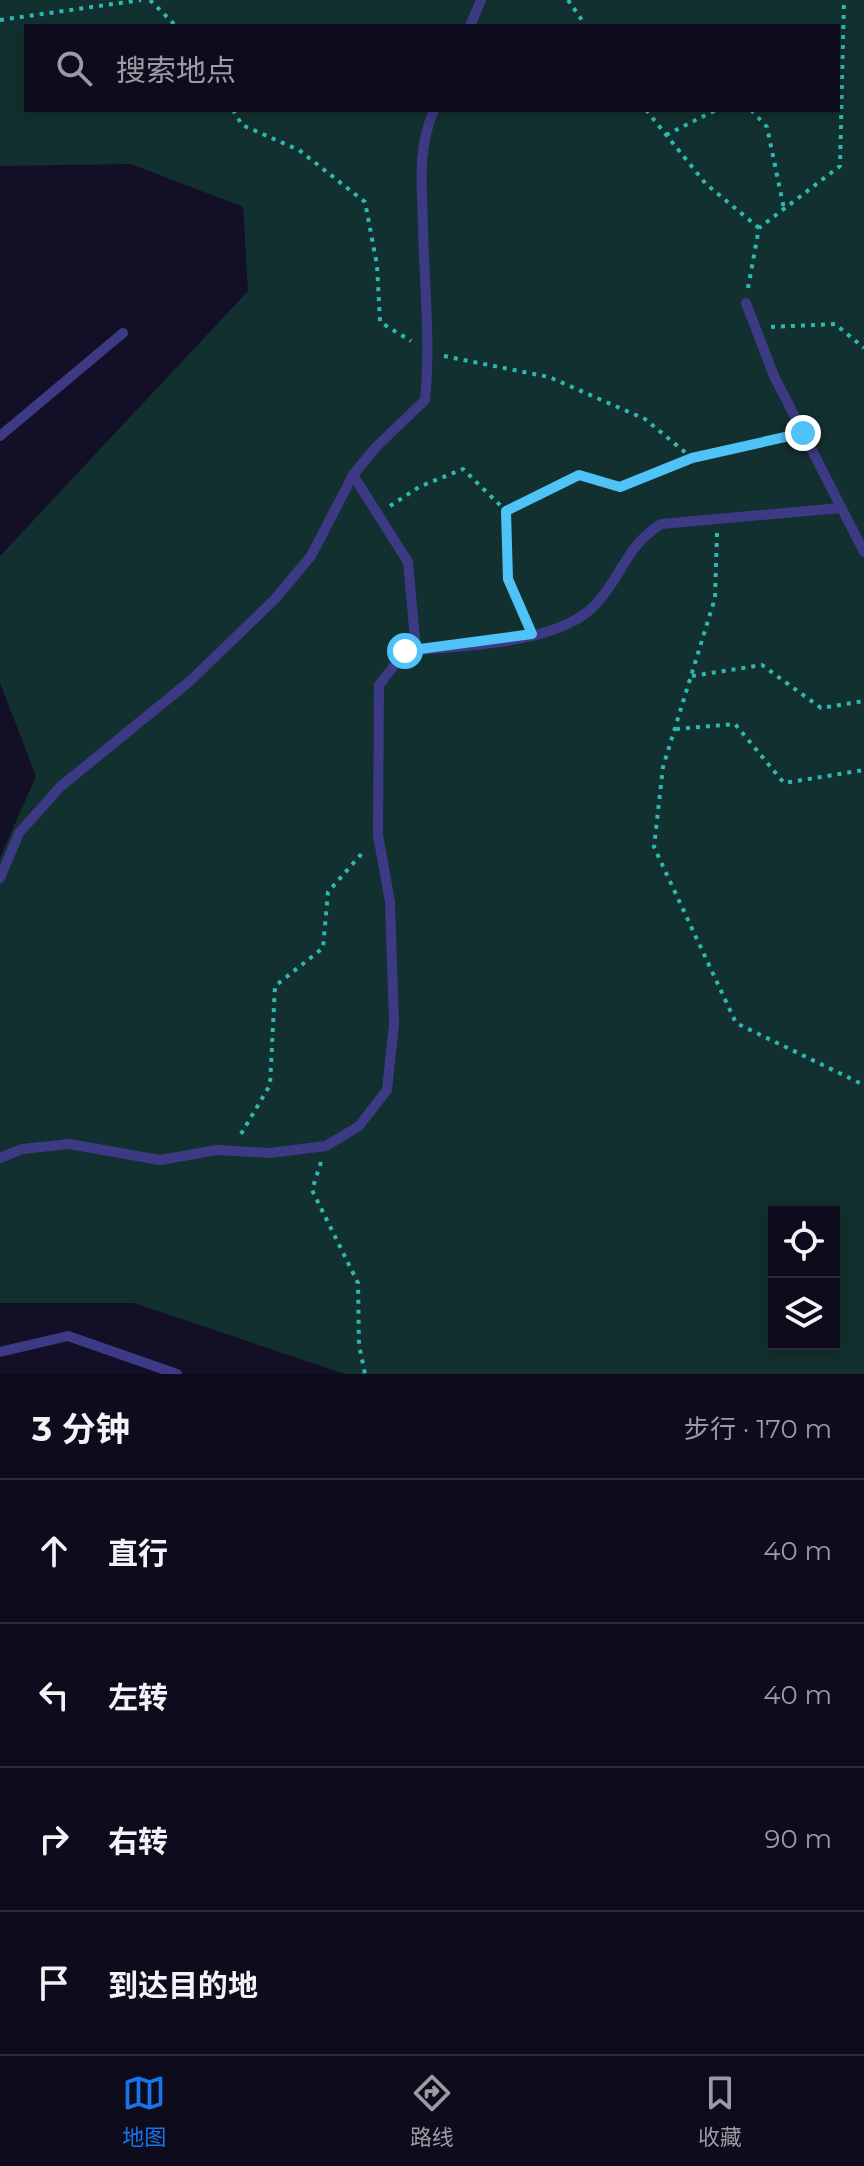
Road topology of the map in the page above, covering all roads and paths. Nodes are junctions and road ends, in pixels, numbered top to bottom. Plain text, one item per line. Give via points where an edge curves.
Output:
1 (141, 0) edge
2 (150, 0) edge
3 (481, 0) edge
4 (568, 0) edge
5 (844, 0) edge
6 (0, 20) edge
7 (174, 24) edge
8 (471, 24) edge
9 (585, 24) edge
10 (234, 112) edge
11 (433, 112) edge
12 (648, 112) edge
13 (712, 112) edge
14 (753, 112) edge
15 (666, 135) junction
16 (784, 209) junction
17 (759, 228) junction
18 (746, 303) joint
19 (755, 328) junction
20 (123, 333) dead end
21 (864, 348) edge
22 (430, 353) junction
23 (803, 433) junction
24 (0, 436) edge
25 (692, 458) junction
26 (353, 475) junction
27 (841, 508) junction
28 (506, 511) junction
29 (377, 513) junction
30 (718, 519) junction
31 (864, 552) edge
32 (532, 634) junction
33 (405, 651) junction
34 (692, 676) junction
35 (864, 701) edge
36 (676, 729) junction
37 (864, 770) edge
38 (378, 835) junction
39 (0, 878) edge
40 (864, 1085) edge
41 (326, 1146) junction
42 (232, 1151) junction
43 (0, 1158) edge
44 (0, 1352) edge
45 (177, 1374) edge
46 (365, 1374) edge

1 - 6 path
2 - 7 path
3 - 8 lane
4 - 9 path
5 - 16 path via 840,166
10 - 22 path via 242,125 299,150 365,202 377,265 380,322
11 - 22 lane via 419,162
12 - 15 path
13 - 15 path
14 - 16 path via 767,127
15 - 17 path via 706,184
16 - 17 path
17 - 18 path
18 - 19 lane
19 - 21 path via 835,324
19 - 23 lane
20 - 24 lane
22 - 25 path via 549,377 645,419
22 - 26 lane via 425,400
23 - 25 path
23 - 27 lane
25 - 28 path via 620,487 579,475
26 - 29 lane
26 - 39 lane via 311,556 275,599 190,681 60,787 19,833
27 - 30 lane
27 - 31 lane
28 - 29 path via 463,469 419,487
28 - 32 path via 508,579
29 - 33 lane via 408,562 415,639
30 - 32 lane via 661,524 640,538 595,606 555,630
30 - 34 path via 715,598
32 - 33 lane
33 - 38 lane via 379,685
34 - 35 path via 762,665 821,708
34 - 36 path
36 - 37 path via 735,724 784,783
36 - 40 path via 663,767 654,847 736,1023
38 - 41 lane via 390,902 394,1024 387,1090 359,1126
38 - 42 path via 328,892 323,948 275,986 270,1085
41 - 42 lane via 270,1153
41 - 46 path via 312,1190 358,1283
42 - 43 lane via 160,1160 69,1144 22,1149
44 - 45 lane via 68,1336

